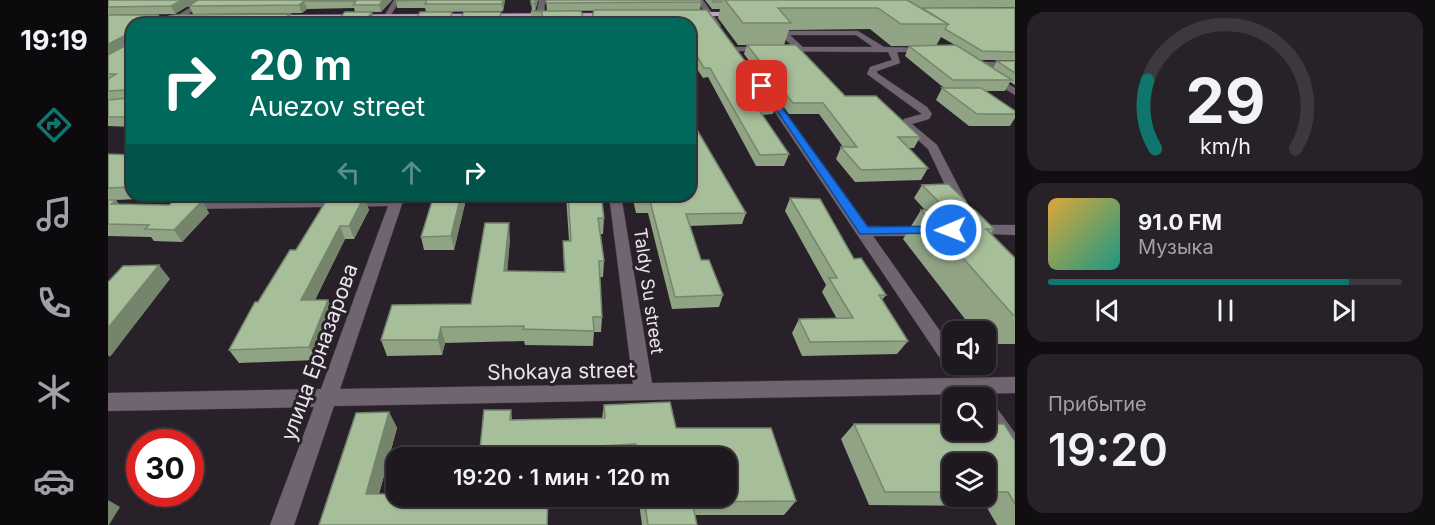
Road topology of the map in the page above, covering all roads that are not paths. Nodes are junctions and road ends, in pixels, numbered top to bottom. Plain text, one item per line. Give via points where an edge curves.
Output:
1 (207, 0) edge
2 (397, 0) edge
3 (542, 0) edge
4 (699, 0) edge
5 (676, 14) edge
6 (710, 14) junction
7 (744, 14) edge
8 (586, 15) junction
9 (620, 15) edge
10 (386, 16) junction
11 (540, 16) junction
12 (259, 17) edge
13 (178, 18) joint
14 (201, 18) edge
15 (422, 18) edge
16 (500, 18) edge
17 (587, 18) edge
18 (800, 49) junction
19 (881, 49) junction
20 (891, 49) junction
21 (940, 51) edge
22 (1015, 65) edge
23 (757, 78) edge
24 (1015, 92) edge
25 (321, 201) edge
26 (397, 201) edge
27 (616, 201) edge
28 (166, 205) edge
29 (961, 230) junction
30 (1015, 230) edge
31 (865, 231) junction
32 (987, 247) edge
33 (942, 346) edge
34 (1015, 384) edge
35 (996, 387) edge
36 (942, 391) edge
37 (644, 392) junction
38 (325, 399) junction
39 (108, 402) edge
40 (996, 423) edge
41 (1015, 451) edge
42 (282, 525) edge

1 - 13 street
2 - 10 street
3 - 11 street
4 - 6 street
5 - 6 main road
6 - 7 main road
6 - 18 street via 734,46
8 - 9 main road
8 - 11 main road
8 - 17 street
10 - 12 main road
10 - 15 main road
11 - 16 main road
13 - 14 main road
18 - 19 street
18 - 19 street via 783,33 858,33
19 - 20 street
20 - 21 street
20 - 29 street via 897,61 873,69 872,74 927,114 906,124 933,147
22 - 24 street via 970,63
23 - 31 street
25 - 28 street
26 - 38 street, улица Ерназарова
27 - 37 street, Taldy Su street
29 - 30 street
29 - 31 street
29 - 32 street
31 - 33 street
34 - 35 street, Shokaya street
36 - 37 street, Shokaya street
37 - 38 street, Shokaya street
38 - 39 street, Shokaya street
38 - 42 street, улица Ерназарова
40 - 41 street

